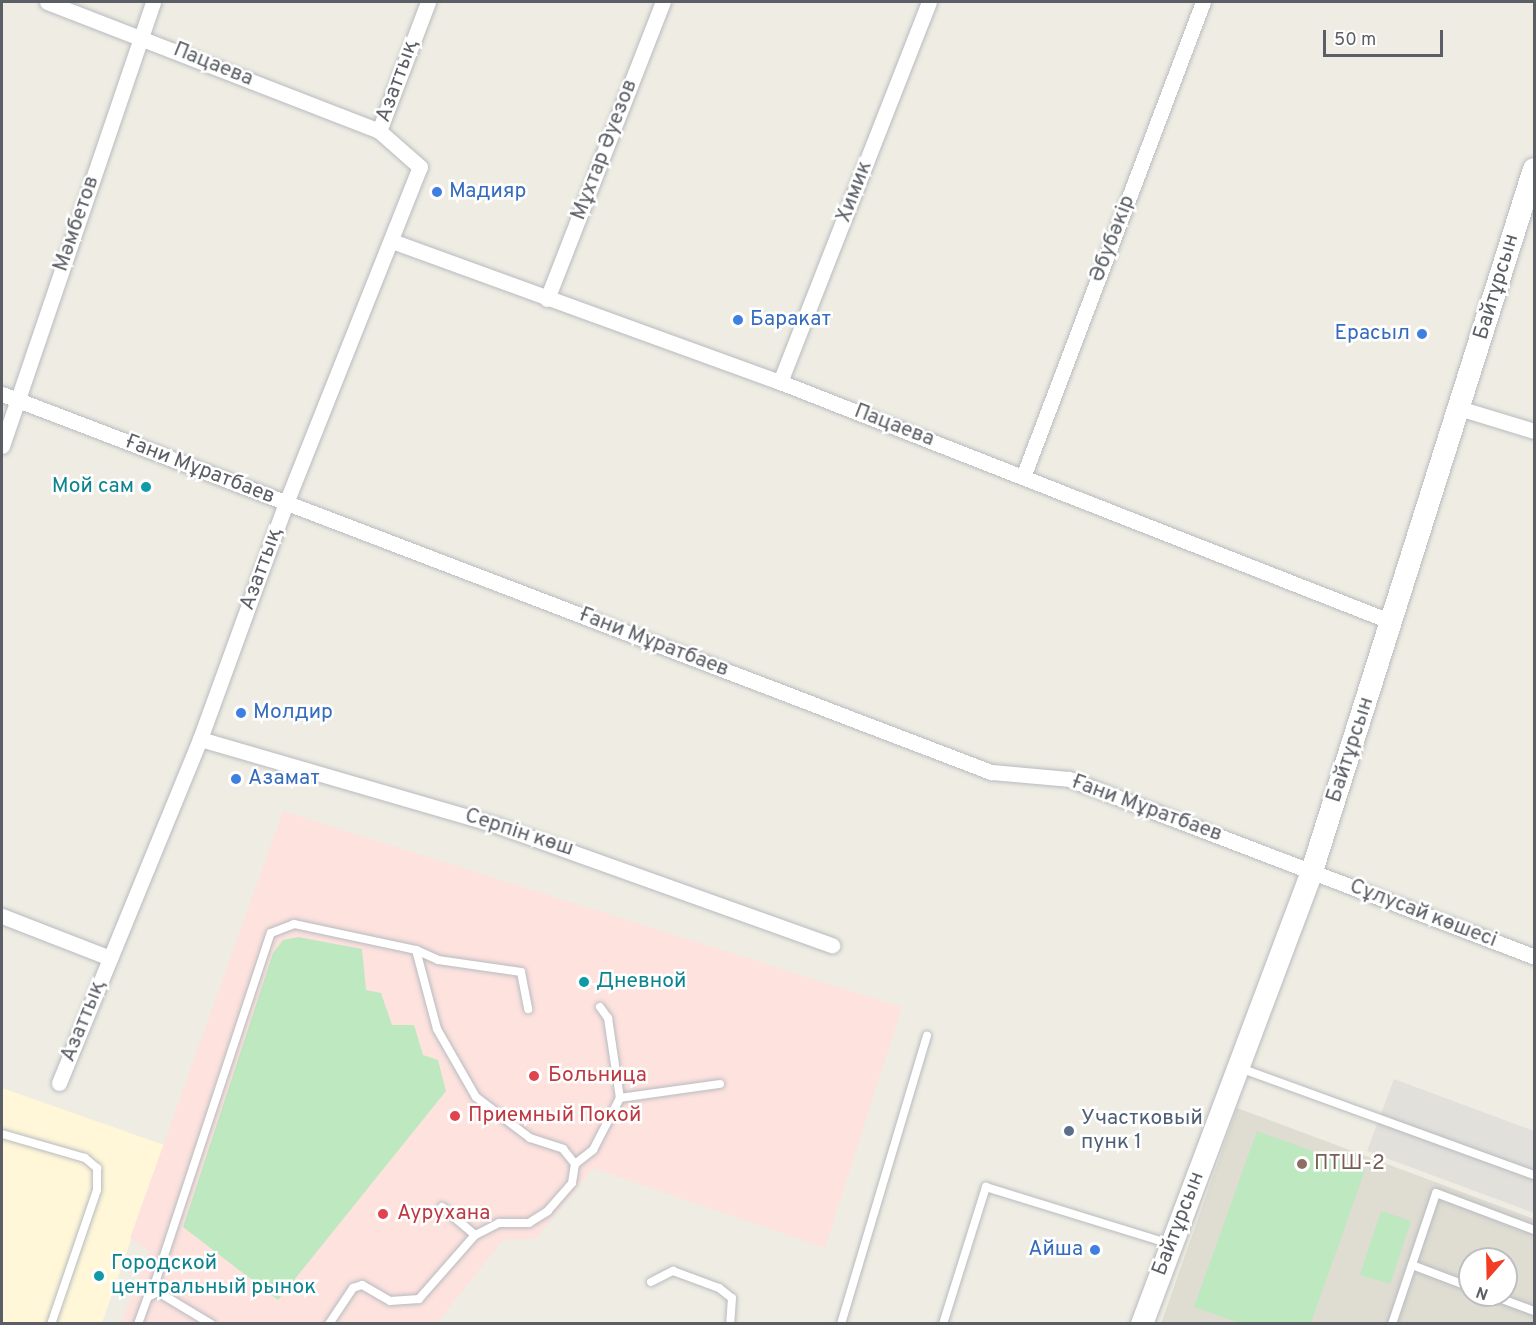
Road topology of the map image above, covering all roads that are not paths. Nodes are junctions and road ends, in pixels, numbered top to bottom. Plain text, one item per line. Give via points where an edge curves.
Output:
1 (47, 2) edge
2 (153, 2) edge
3 (428, 2) edge
4 (663, 2) edge
5 (929, 2) edge
6 (1203, 2) edge
7 (141, 36) junction
8 (379, 131) junction
9 (1534, 169) edge
10 (392, 241) junction
11 (547, 299) junction
12 (780, 382) junction
13 (2, 394) edge
14 (18, 399) junction
15 (1459, 408) junction
16 (1534, 431) edge
17 (2, 446) edge
18 (1023, 477) junction
19 (286, 503) junction
20 (1392, 622) junction
21 (200, 739) junction
22 (1312, 871) junction
23 (2, 916) edge
24 (832, 945) dead end
25 (416, 950) junction
26 (1534, 957) edge
27 (111, 958) junction
28 (600, 1007) dead end
29 (528, 1009) dead end
30 (927, 1036) dead end
31 (1238, 1067) junction
32 (59, 1083) dead end
33 (720, 1084) dead end
34 (620, 1098) junction
35 (2, 1134) edge
36 (575, 1164) junction
37 (1534, 1175) edge
38 (442, 1207) dead end
39 (1534, 1230) edge
40 (475, 1235) junction
41 (1171, 1245) junction
42 (1412, 1265) junction
43 (651, 1282) dead end
44 (1458, 1282) edge
45 (152, 1292) junction
46 (1518, 1305) edge
47 (1534, 1311) edge
48 (51, 1323) edge
49 (138, 1323) edge
50 (211, 1323) edge
51 (328, 1323) edge
52 (730, 1323) edge
53 (841, 1323) edge
54 (943, 1323) edge
55 (1142, 1323) edge
56 (1392, 1323) edge

1 - 7 street, Пацаева
2 - 7 street, Мәмбетов
3 - 8 street, Азаттық
4 - 11 street, Мұхтар Әуезов
5 - 12 street, Химик
6 - 18 street, Әбубәкір
7 - 8 street, Пацаева
7 - 14 street, Мәмбетов
8 - 10 street, Азаттық via 420,167
9 - 15 street, Байтұрсын
10 - 11 street, Пацаева
10 - 19 street, Азаттық
11 - 12 street, Пацаева
12 - 18 street, Пацаева
13 - 14 street, Ғани Мұратбаев
14 - 17 street, Мәмбетов
14 - 19 street, Ғани Мұратбаев
15 - 16 street
15 - 20 street, Байтұрсын
18 - 20 street, Пацаева
19 - 21 street, Азаттық
19 - 22 street, Ғани Мұратбаев via 991,772 1069,779
20 - 22 street, Байтұрсын
21 - 24 street, Серпін көш via 499,826
21 - 27 street, Азаттық
22 - 26 street, Сұлусай көшесі
22 - 31 street, Байтұрсын
23 - 27 street
25 - 29 lane via 438,960 521,972
25 - 36 lane via 437,1029 476,1097 530,1138 563,1149
25 - 45 lane via 294,924 271,933
27 - 32 street, Азаттық via 85,1012
28 - 34 lane via 608,1018
30 - 53 lane
31 - 37 lane
31 - 41 street, Байтұрсын
33 - 34 lane
34 - 36 lane via 593,1150
35 - 48 lane via 85,1158 97,1168 97,1190
36 - 40 lane via 572,1182 548,1211 529,1223 499,1222
38 - 40 lane
39 - 42 lane via 1436,1193
40 - 51 lane via 419,1299 390,1301 362,1285 353,1288
41 - 54 lane via 986,1187
41 - 55 street, Байтұрсын
42 - 44 lane
42 - 56 lane
43 - 52 lane via 673,1271 719,1288 732,1298
45 - 49 lane
45 - 50 lane via 165,1294
46 - 47 lane

